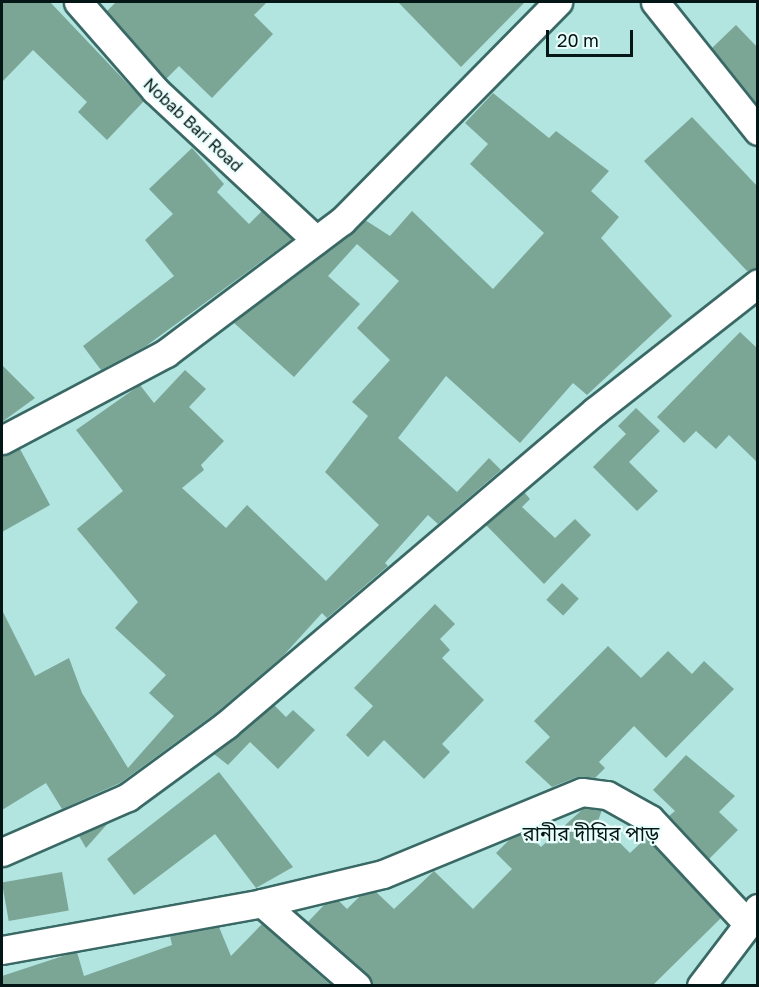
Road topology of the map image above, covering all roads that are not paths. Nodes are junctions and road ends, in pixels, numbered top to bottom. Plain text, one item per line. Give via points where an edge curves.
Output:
1 (78, 2) edge
2 (558, 2) edge
3 (655, 2) edge
4 (758, 131) edge
5 (316, 240) junction
6 (758, 283) edge
7 (2, 440) edge
8 (2, 852) edge
9 (262, 903) junction
10 (753, 916) edge
11 (2, 950) edge
12 (357, 986) edge
13 (701, 986) edge

1 - 5 street, Nobab Bari Road via 155,90
2 - 5 street via 342,221
3 - 4 street
5 - 7 street via 166,353
6 - 8 street via 595,411 226,725 128,797
9 - 10 street via 383,874 582,792 607,795 650,819
9 - 11 street
9 - 12 street
10 - 13 street

